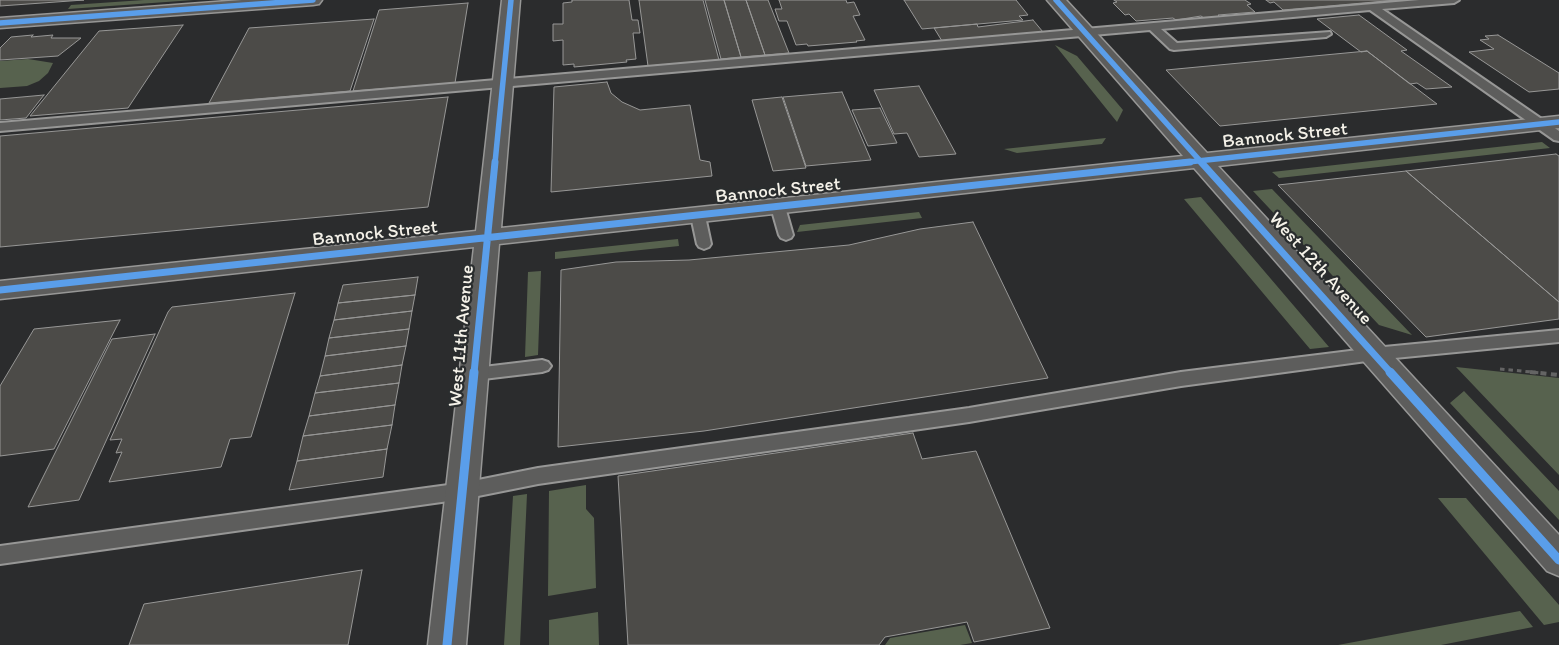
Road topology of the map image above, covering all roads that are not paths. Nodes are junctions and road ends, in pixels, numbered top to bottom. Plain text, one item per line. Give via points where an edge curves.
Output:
1 (313, 0) edge
2 (511, 0) edge
3 (1056, 0) edge
4 (1454, 0) edge
5 (1372, 7) junction
6 (0, 23) edge
7 (1152, 26) junction
8 (1085, 32) junction
9 (1326, 34) dead end
10 (503, 84) junction
11 (0, 127) edge
12 (1553, 128) edge
13 (1201, 162) junction
14 (778, 207) junction
15 (698, 216) junction
16 (786, 235) dead end
17 (487, 239) junction
18 (704, 244) dead end
19 (0, 290) edge
20 (1559, 336) edge
21 (1539, 339) junction
22 (1559, 342) edge
23 (1374, 354) junction
24 (542, 366) dead end
25 (475, 374) junction
26 (463, 490) junction
27 (0, 555) edge
28 (1559, 560) edge
29 (448, 645) edge

1 - 6 street
2 - 10 street, West 11th Avenue
3 - 8 street, West 12th Avenue
4 - 5 lane
5 - 7 lane
5 - 12 lane
7 - 8 lane
7 - 9 lane via 1174,47
8 - 10 lane
8 - 13 street, West 12th Avenue
10 - 11 lane
10 - 17 street, West 11th Avenue
12 - 13 street, Bannock Street
13 - 14 street, Bannock Street
13 - 23 street, West 12th Avenue
14 - 15 street, Bannock Street
14 - 16 lane
15 - 17 street, Bannock Street
15 - 18 lane
17 - 19 street, Bannock Street
17 - 25 street, West 11th Avenue
20 - 21 lane
21 - 22 lane
21 - 23 lane
23 - 26 lane via 1180,380
23 - 28 street, West 12th Avenue
24 - 25 lane
25 - 26 street, West 11th Avenue
26 - 27 lane
26 - 29 street, West 11th Avenue

